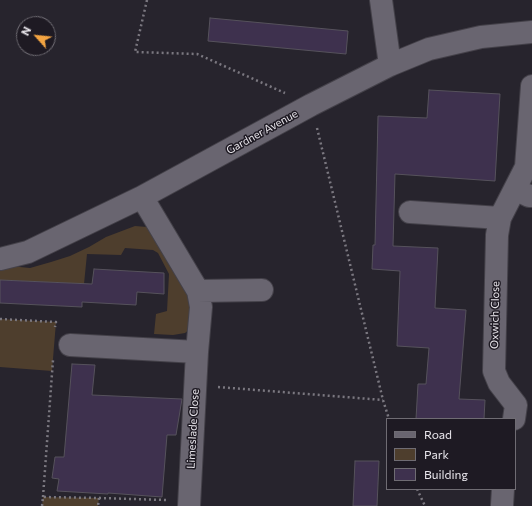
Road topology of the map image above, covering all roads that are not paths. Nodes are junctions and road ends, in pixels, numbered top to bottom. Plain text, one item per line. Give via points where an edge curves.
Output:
1 (381, 0) edge
2 (532, 32) edge
3 (390, 64) junction
4 (532, 86) edge
5 (524, 192) edge
6 (142, 197) junction
7 (410, 212) dead end
8 (500, 218) junction
9 (1, 255) edge
10 (262, 290) dead end
11 (198, 291) junction
12 (62, 351) road end
13 (197, 352) junction
14 (521, 410) edge
15 (189, 503) edge

1 - 3 street
2 - 3 street, Gardner Avenue via 480,37 428,49
3 - 6 street, Gardner Avenue
4 - 5 street, Oxwich Close
5 - 8 street, Oxwich Close
6 - 9 street, Gardner Avenue via 28,252
6 - 11 street, Limeslade Close
7 - 8 street
8 - 14 street, Oxwich Close via 497,235 494,371 499,383
10 - 11 street
11 - 13 street, Limeslade Close via 200,307
12 - 13 street
13 - 15 street, Limeslade Close

